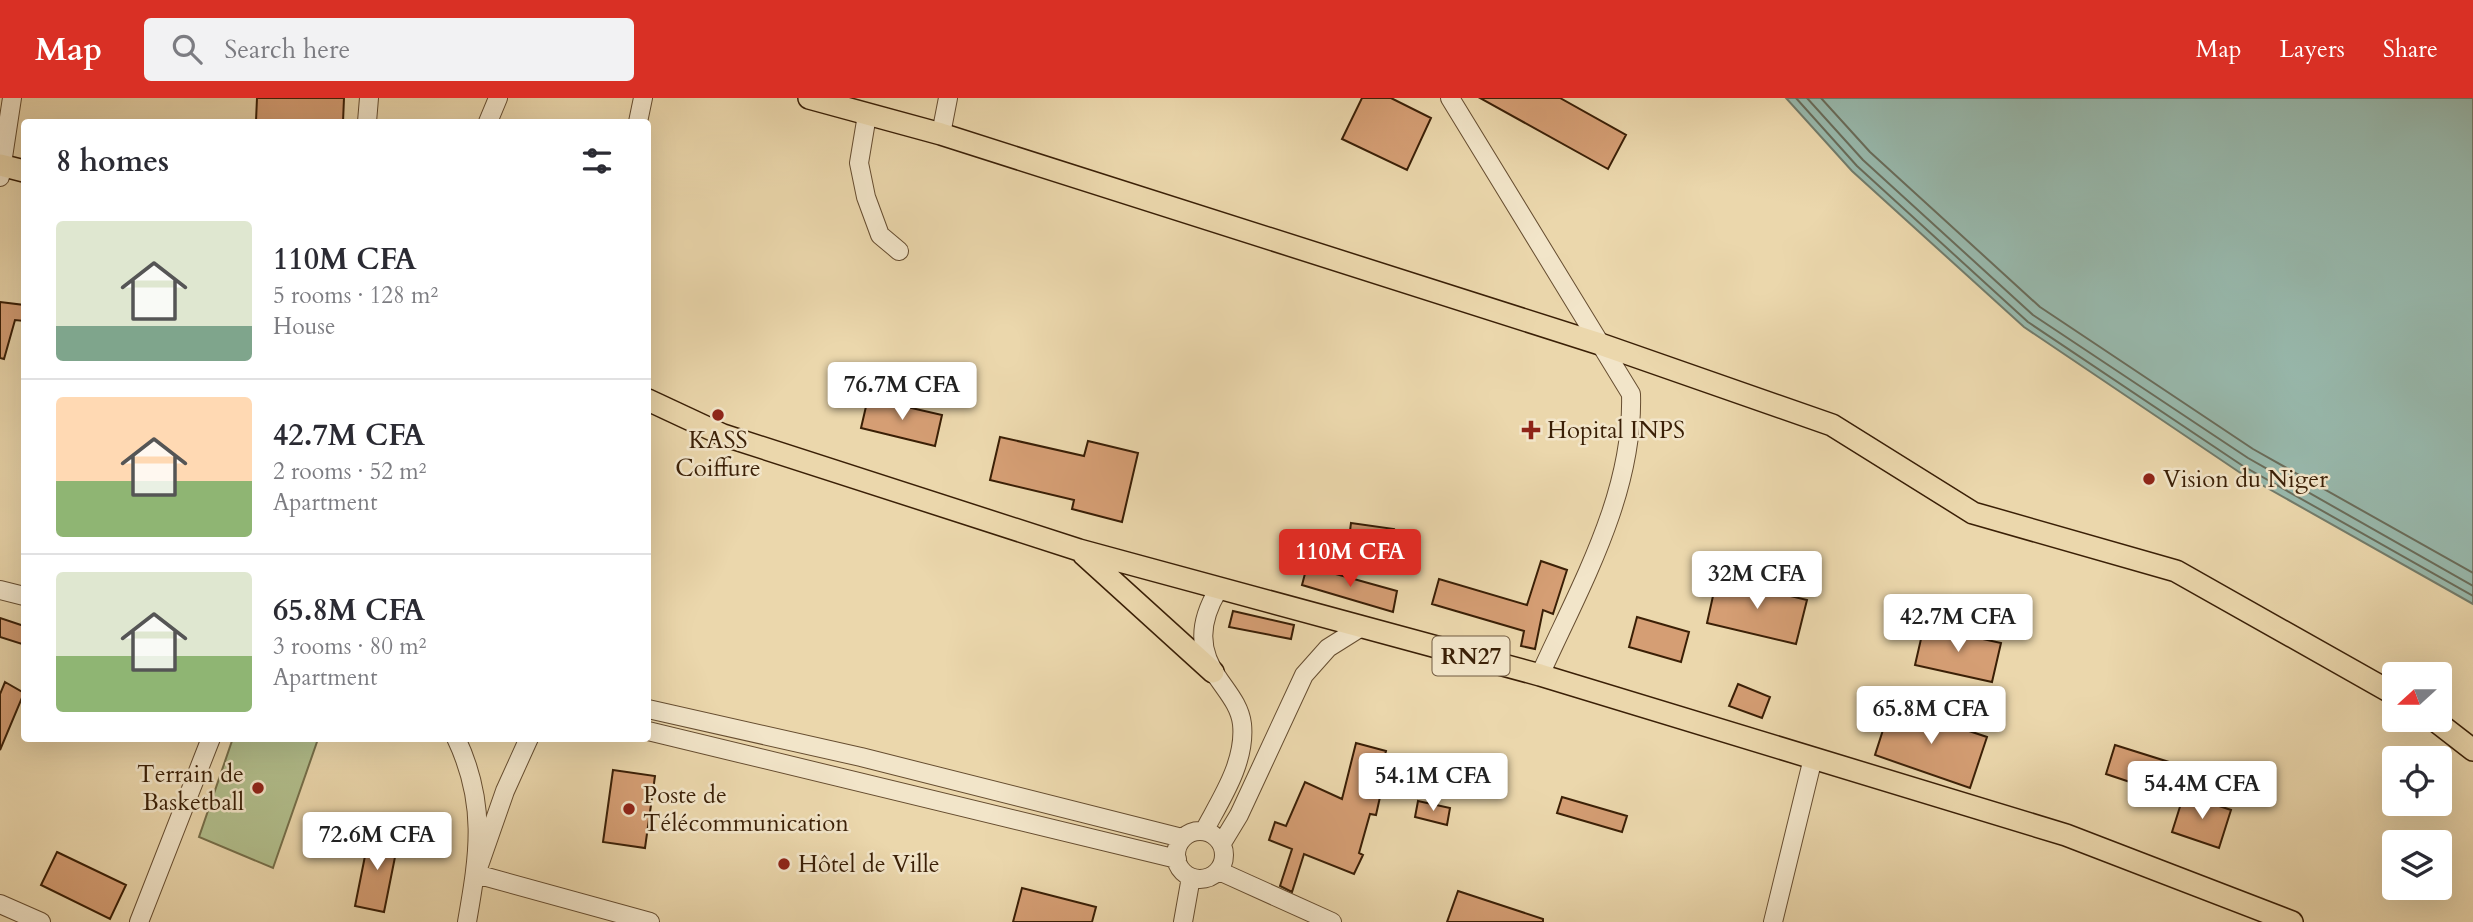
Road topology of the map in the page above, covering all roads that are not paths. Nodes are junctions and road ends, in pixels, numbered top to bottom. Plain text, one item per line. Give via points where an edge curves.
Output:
1 (12, 98) edge
2 (369, 98) edge
3 (498, 98) edge
4 (643, 98) edge
5 (809, 98) edge
6 (948, 98) edge
7 (1450, 98) edge
8 (867, 115) junction
9 (367, 119) edge
10 (489, 119) edge
11 (639, 119) edge
12 (941, 134) junction
13 (1, 169) edge
14 (21, 171) edge
15 (899, 251) dead end
16 (1600, 344) junction
17 (651, 401) edge
18 (1079, 550) junction
19 (0, 590) edge
20 (1218, 590) junction
21 (21, 595) edge
22 (1363, 626) junction
23 (1213, 671) junction
24 (1540, 675) junction
25 (2382, 687) edge
26 (651, 710) edge
27 (2450, 732) edge
28 (651, 733) edge
29 (209, 742) edge
30 (458, 742) edge
31 (527, 742) edge
32 (2473, 750) edge
33 (861, 757) junction
34 (1813, 758) junction
35 (856, 782) junction
36 (1023, 798) junction
37 (1019, 821) junction
38 (1204, 831) junction
39 (1182, 838) junction
40 (1222, 843) junction
41 (1177, 859) junction
42 (1219, 871) junction
43 (475, 874) junction
44 (1191, 877) junction
45 (0, 904) edge
46 (41, 922) edge
47 (139, 922) edge
48 (467, 922) edge
49 (650, 922) edge
50 (1183, 922) edge
51 (1332, 922) edge
52 (1773, 922) edge
53 (2292, 922) edge

1 - 13 street
2 - 9 street
3 - 10 street
4 - 11 street
5 - 8 main road
6 - 12 street
7 - 16 street
8 - 12 main road
8 - 15 street via 859,163 866,197 880,235
12 - 16 main road
13 - 14 main road
16 - 24 street via 1630,394 1621,476 1606,531
16 - 25 main road via 1832,425 1973,513 2176,571
17 - 18 main road, RN27 via 723,435
18 - 20 main road, RN27
18 - 23 main road
19 - 21 street
20 - 22 main road, RN27
20 - 23 street via 1202,623
22 - 24 main road, RN27
22 - 40 street via 1328,648 1304,675
23 - 38 street via 1235,703 1242,723 1241,748
24 - 34 main road, RN27
26 - 33 street
27 - 32 main road
28 - 35 street
29 - 47 street
30 - 43 street via 475,788 480,819
31 - 43 street
33 - 35 street
33 - 36 street
34 - 52 street
34 - 53 main road, RN27 via 2067,835
35 - 37 street
36 - 37 street
36 - 39 street
37 - 41 street
38 - 39 street
38 - 40 street
39 - 41 street
40 - 42 street via 1224,862
41 - 44 street
42 - 44 street via 1201,879
42 - 51 street
43 - 48 street
43 - 49 street
44 - 50 street
45 - 46 street

